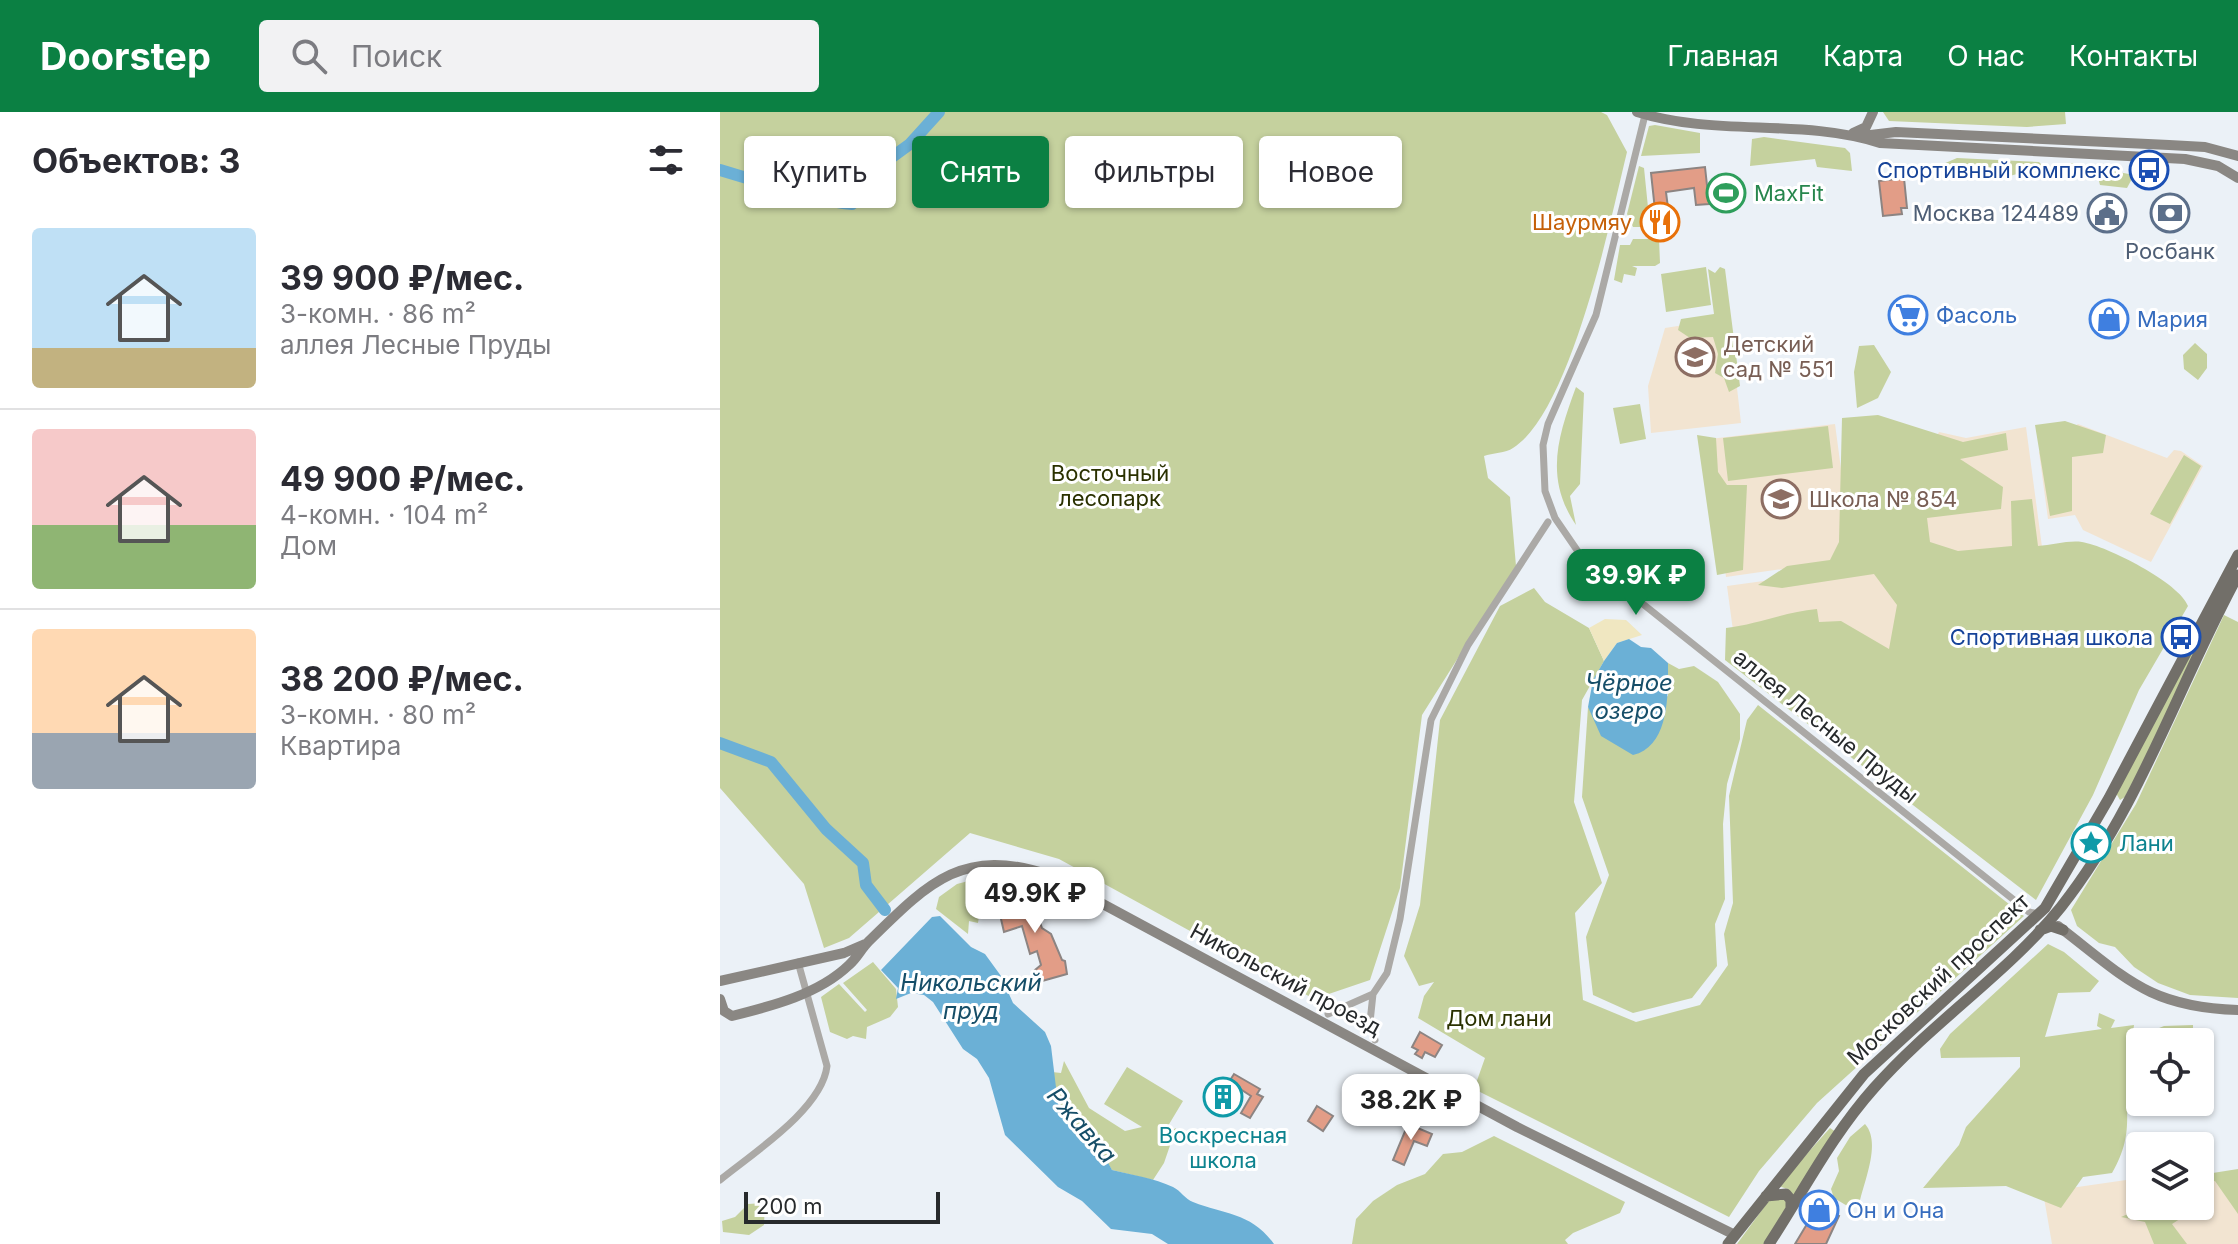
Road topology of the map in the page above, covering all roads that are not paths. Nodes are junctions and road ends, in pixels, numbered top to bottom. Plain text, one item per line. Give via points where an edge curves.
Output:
1 (1641, 113) edge
2 (1872, 114) edge
3 (1889, 131) junction
4 (1858, 133) junction
5 (2238, 156) edge
6 (2238, 178) edge
7 (1548, 522) dead end
8 (2238, 555) edge
9 (2238, 575) edge
10 (2109, 798) junction
11 (2126, 806) junction
12 (2081, 849) junction
13 (2094, 860) junction
14 (2060, 908) junction
15 (2045, 917) junction
16 (2040, 930) junction
17 (2063, 930) junction
18 (867, 943) junction
19 (2009, 952) junction
20 (798, 962) junction
21 (720, 981) edge
22 (806, 993) junction
23 (1373, 994) junction
24 (720, 999) edge
25 (2238, 1010) edge
26 (1328, 1014) dead end
27 (1371, 1036) dead end
28 (1828, 1116) junction
29 (1843, 1128) junction
30 (720, 1180) edge
31 (1764, 1197) junction
32 (1791, 1210) junction
33 (1732, 1239) edge
34 (1769, 1244) edge

1 - 4 street via 1704,126
1 - 15 street, аллея Лесные Пруды via 1596,315 1548,424 1542,461 1555,518 1579,553 2029,912
2 - 3 street via 1874,127
2 - 4 street
3 - 4 street
3 - 5 street via 2205,147
4 - 6 street via 1880,143 2185,159 2218,166
7 - 23 street via 1468,645 1431,720 1400,919 1387,973
8 - 10 main road, Московский проспект
9 - 11 main road, Московский проспект
10 - 11 main road
10 - 12 main road, Московский проспект
11 - 13 main road, Московский проспект
12 - 13 main road via 2090,851
12 - 15 main road, Московский проспект
13 - 14 main road, Московский проспект
14 - 15 main road, Московский проспект
14 - 17 street via 2057,919
15 - 16 main road, Московский проспект
15 - 17 street
15 - 19 main road, Московский проспект
16 - 17 main road
16 - 19 main road, Московский проспект
17 - 25 street via 2163,1000
18 - 20 street, Никольский проезд
18 - 22 street, Никольский проезд via 848,966
18 - 33 street, Никольский проезд via 936,882 956,871 1000,862 1049,875
19 - 28 main road, Московский проспект via 1864,1074
19 - 29 main road, Московский проспект via 1875,1086
20 - 21 street, Никольский проезд
20 - 22 street
22 - 24 street, Никольский проезд via 732,1016
22 - 30 street via 827,1066 825,1083 798,1115
23 - 26 street
23 - 27 street
28 - 29 main road
28 - 31 main road, Московский проспект
29 - 32 main road, Московский проспект
31 - 32 main road via 1786,1194
31 - 33 main road, Московский проспект
32 - 34 main road, Московский проспект

